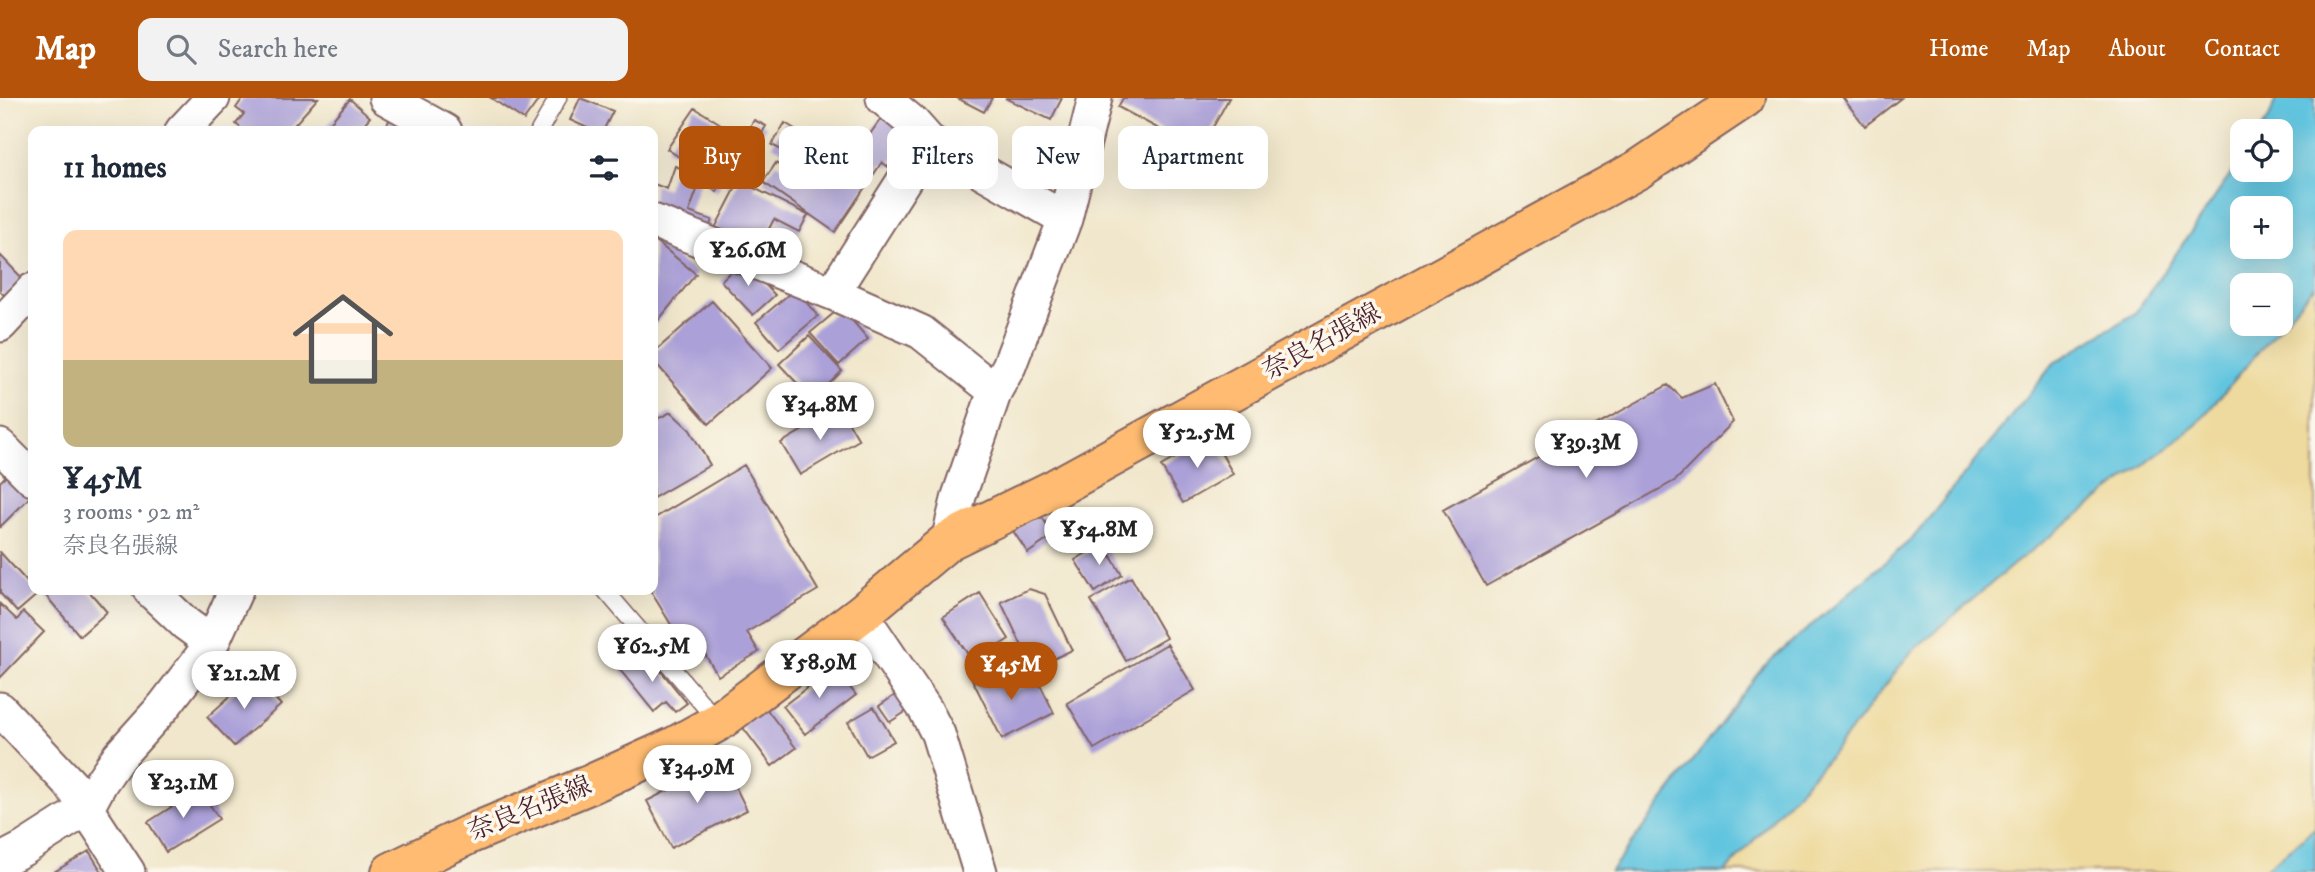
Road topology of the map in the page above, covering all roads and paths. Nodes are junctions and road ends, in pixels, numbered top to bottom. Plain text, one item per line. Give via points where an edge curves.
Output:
1 (213, 98) edge
2 (386, 98) edge
3 (558, 98) edge
4 (883, 98) edge
5 (1095, 98) edge
6 (1745, 98) edge
7 (187, 126) edge
8 (436, 126) edge
9 (542, 126) edge
10 (916, 126) edge
11 (998, 181) edge
12 (898, 189) edge
13 (1065, 219) junction
14 (658, 222) edge
15 (28, 294) edge
16 (835, 294) junction
17 (0, 325) edge
18 (995, 391) junction
19 (0, 446) edge
20 (28, 474) edge
21 (948, 541) junction
22 (155, 595) edge
23 (234, 595) edge
24 (609, 595) edge
25 (861, 614) junction
26 (212, 643) junction
27 (0, 709) edge
28 (718, 722) junction
29 (87, 808) junction
30 (0, 861) edge
31 (128, 872) edge
32 (391, 872) edge
33 (980, 872) edge

1 - 7 street
2 - 8 street
3 - 9 lane
4 - 10 street
5 - 13 street
6 - 21 main road, 奈良名張線 via 1639,169 1056,488
11 - 13 street
12 - 16 street
13 - 18 street via 1009,366
14 - 16 street
15 - 17 street
16 - 18 street via 922,332
18 - 21 street
19 - 20 street
21 - 25 main road, 奈良名張線
22 - 26 street
23 - 26 street
24 - 28 lane
25 - 28 main road, 奈良名張線
25 - 33 street via 938,734
26 - 29 street via 120,756
27 - 29 street
28 - 32 main road, 奈良名張線 via 592,785
29 - 30 street
29 - 31 street

